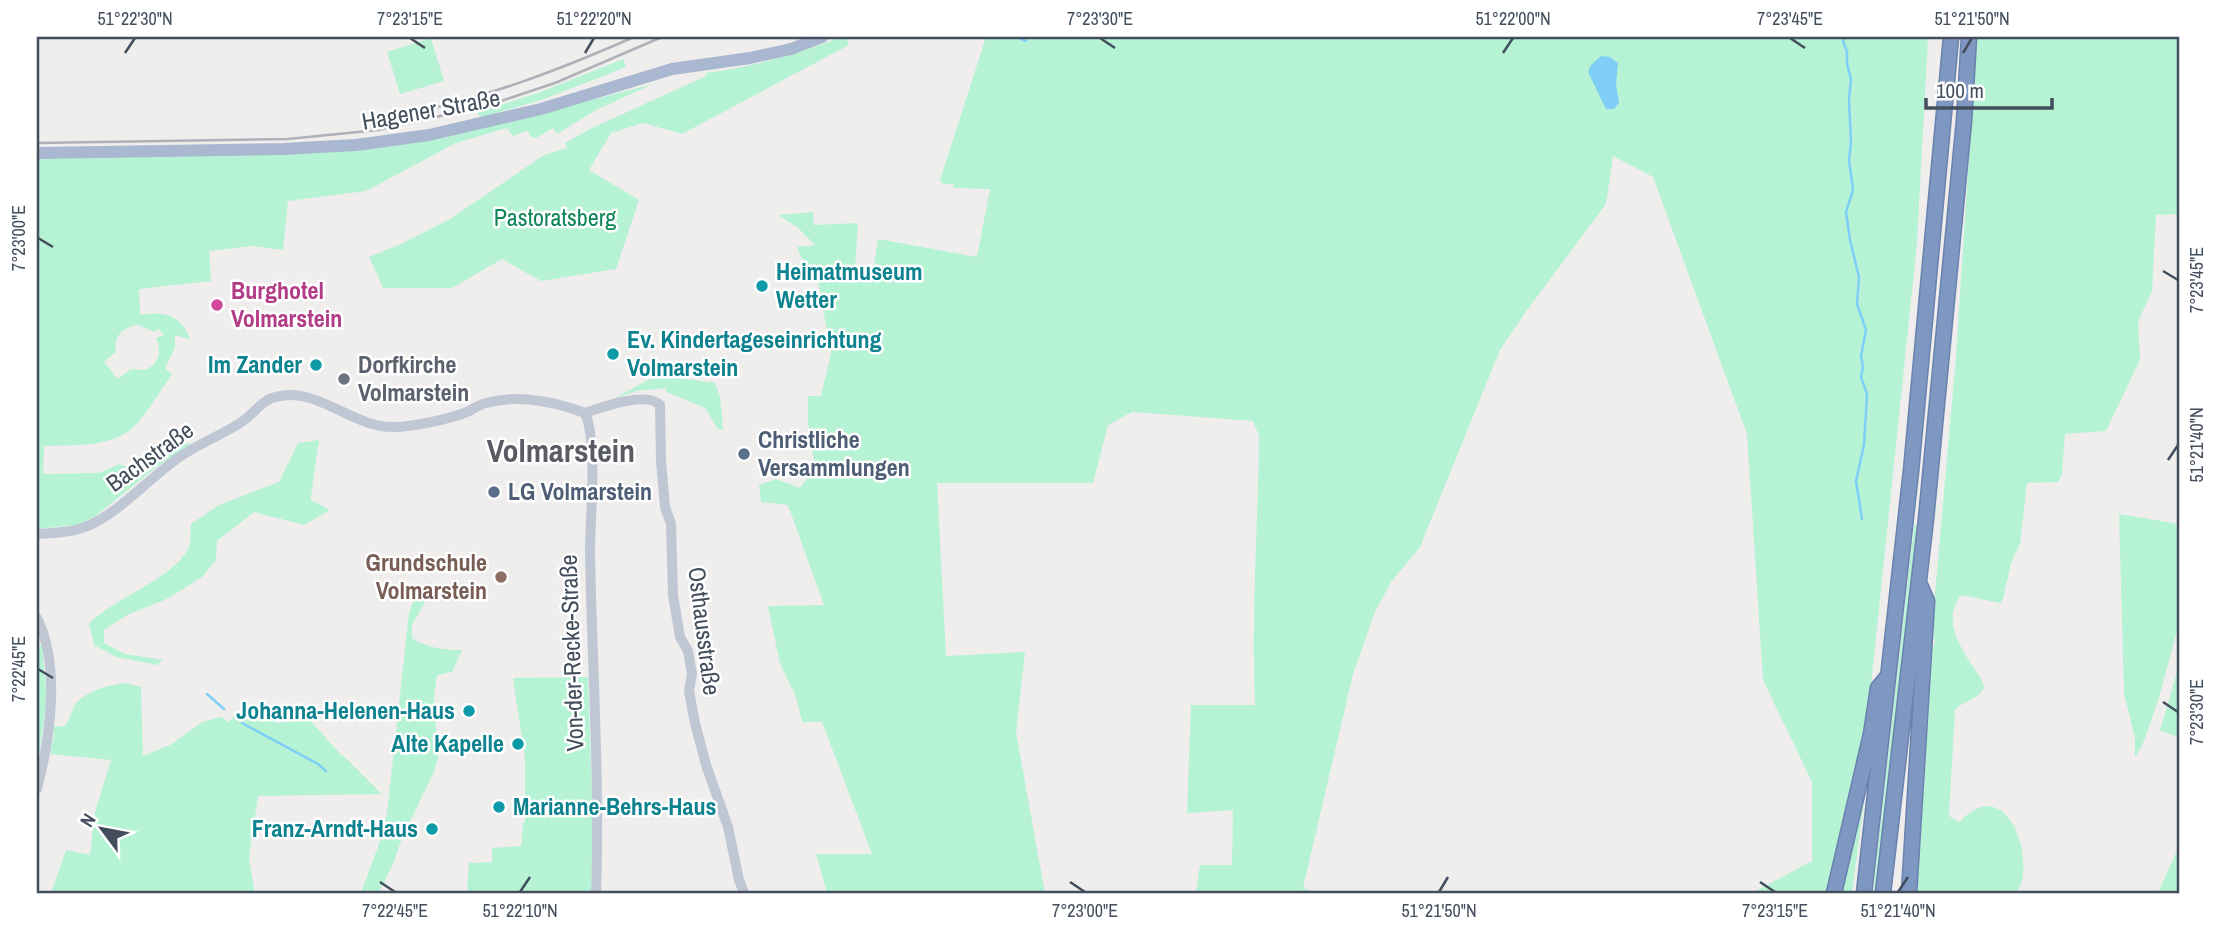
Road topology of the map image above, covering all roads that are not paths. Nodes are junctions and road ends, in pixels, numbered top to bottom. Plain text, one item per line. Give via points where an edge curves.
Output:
1 (822, 37) edge
2 (1951, 37) edge
3 (1969, 37) edge
4 (37, 153) edge
5 (585, 413) junction
6 (37, 534) edge
7 (1919, 583) junction
8 (37, 618) edge
9 (1890, 673) junction
10 (37, 789) edge
11 (596, 893) edge
12 (744, 893) edge
13 (1834, 893) edge
14 (1864, 893) edge
15 (1883, 893) edge
16 (1909, 893) edge

1 - 4 main road, Hagener Straße via 777,52 672,69 521,114 429,135 283,149
2 - 9 highway
3 - 7 highway
5 - 6 street, Bachstraße via 537,400 503,400 393,428 358,421 314,399 280,396 189,450 89,525
5 - 11 street, Von-der-Recke-Straße via 591,451
5 - 12 street, Osthausstraße via 643,399 660,405 673,595 692,674 689,691
7 - 15 highway
7 - 16 highway via 1927,601
8 - 10 street via 46,643 51,701
9 - 13 highway via 1878,688
9 - 14 highway

